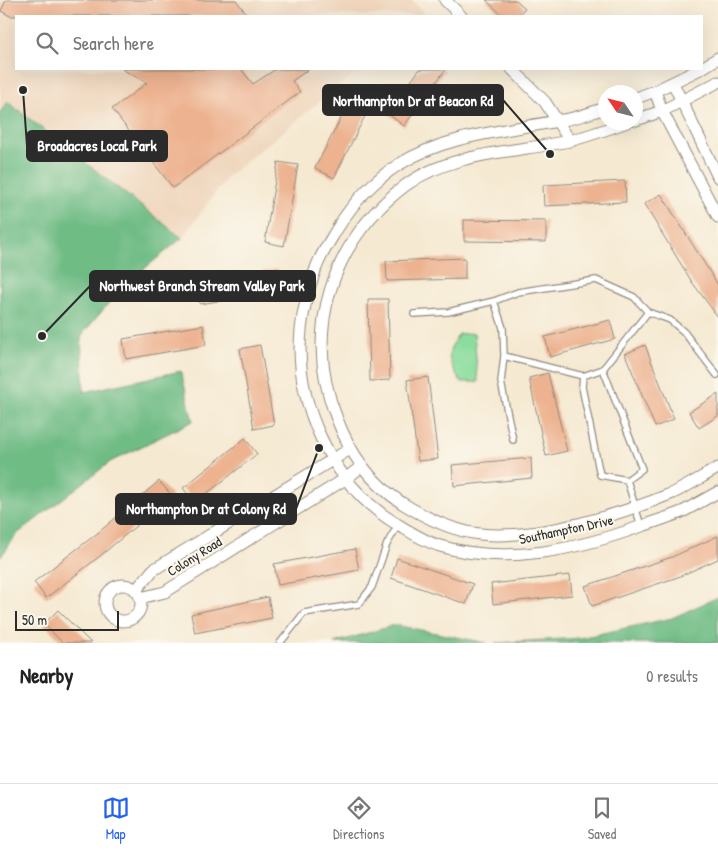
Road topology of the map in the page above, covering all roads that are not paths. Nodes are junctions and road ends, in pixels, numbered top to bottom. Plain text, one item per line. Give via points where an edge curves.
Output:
1 (445, 0) edge
2 (460, 15) edge
3 (718, 58) edge
4 (703, 67) edge
5 (513, 70) edge
6 (697, 70) edge
7 (718, 82) edge
8 (673, 83) junction
9 (655, 91) junction
10 (643, 95) edge
11 (682, 102) junction
12 (598, 110) edge
13 (662, 111) junction
14 (643, 118) edge
15 (557, 121) junction
16 (603, 130) edge
17 (570, 141) junction
18 (718, 177) edge
19 (718, 217) edge
20 (313, 278) junction
21 (333, 284) junction
22 (494, 301) junction
23 (648, 312) junction
24 (414, 314) dead end
25 (504, 356) junction
26 (603, 369) junction
27 (583, 376) junction
28 (717, 376) edge
29 (513, 440) dead end
30 (350, 449) junction
31 (333, 461) junction
32 (361, 467) junction
33 (718, 468) edge
34 (346, 479) junction
35 (627, 480) junction
36 (718, 492) edge
37 (634, 506) junction
38 (398, 525) junction
39 (641, 526) junction
40 (280, 643) edge

1 - 2 street
3 - 4 street
5 - 15 street via 546,102
6 - 8 street
7 - 11 street
8 - 9 street
8 - 11 street
9 - 10 street
9 - 13 street
11 - 13 street
11 - 18 street
12 - 15 street, Southampton Drive
13 - 14 street
13 - 19 street
15 - 17 street
15 - 20 street, Southampton Drive via 454,141 427,149 396,166 349,209 316,266
16 - 17 street, Southampton Drive
17 - 21 street, Southampton Drive via 460,161 436,168 408,184 366,222
20 - 21 street
20 - 31 street, Southampton Drive via 305,302 301,332 302,366 312,415
21 - 30 street, Southampton Drive via 322,333 322,364 328,395
22 - 23 lane via 518,292 596,280 634,297
22 - 24 lane via 448,312
22 - 25 lane via 503,328
23 - 26 lane
23 - 28 lane via 670,320 684,332
25 - 27 lane
25 - 29 lane via 501,382
26 - 27 lane
26 - 35 lane via 642,469
27 - 35 lane via 582,387 600,475
30 - 31 street, Colony Road
30 - 32 street, Southampton Drive
31 - 34 street, Southampton Drive
31 - 34 street, Colony Road via 153,570 138,594 165,592
32 - 34 street, Colony Road
32 - 37 street, Southampton Drive via 386,492 417,512 445,526 479,534 518,535 603,518
33 - 37 street, Southampton Drive via 674,492
34 - 38 street, Southampton Drive via 373,509
35 - 37 lane
36 - 39 street, Southampton Drive via 683,512
37 - 39 lane
38 - 39 street, Southampton Drive via 438,545 476,554 519,556 608,538
38 - 40 lane via 387,544 372,587 359,604 304,614

